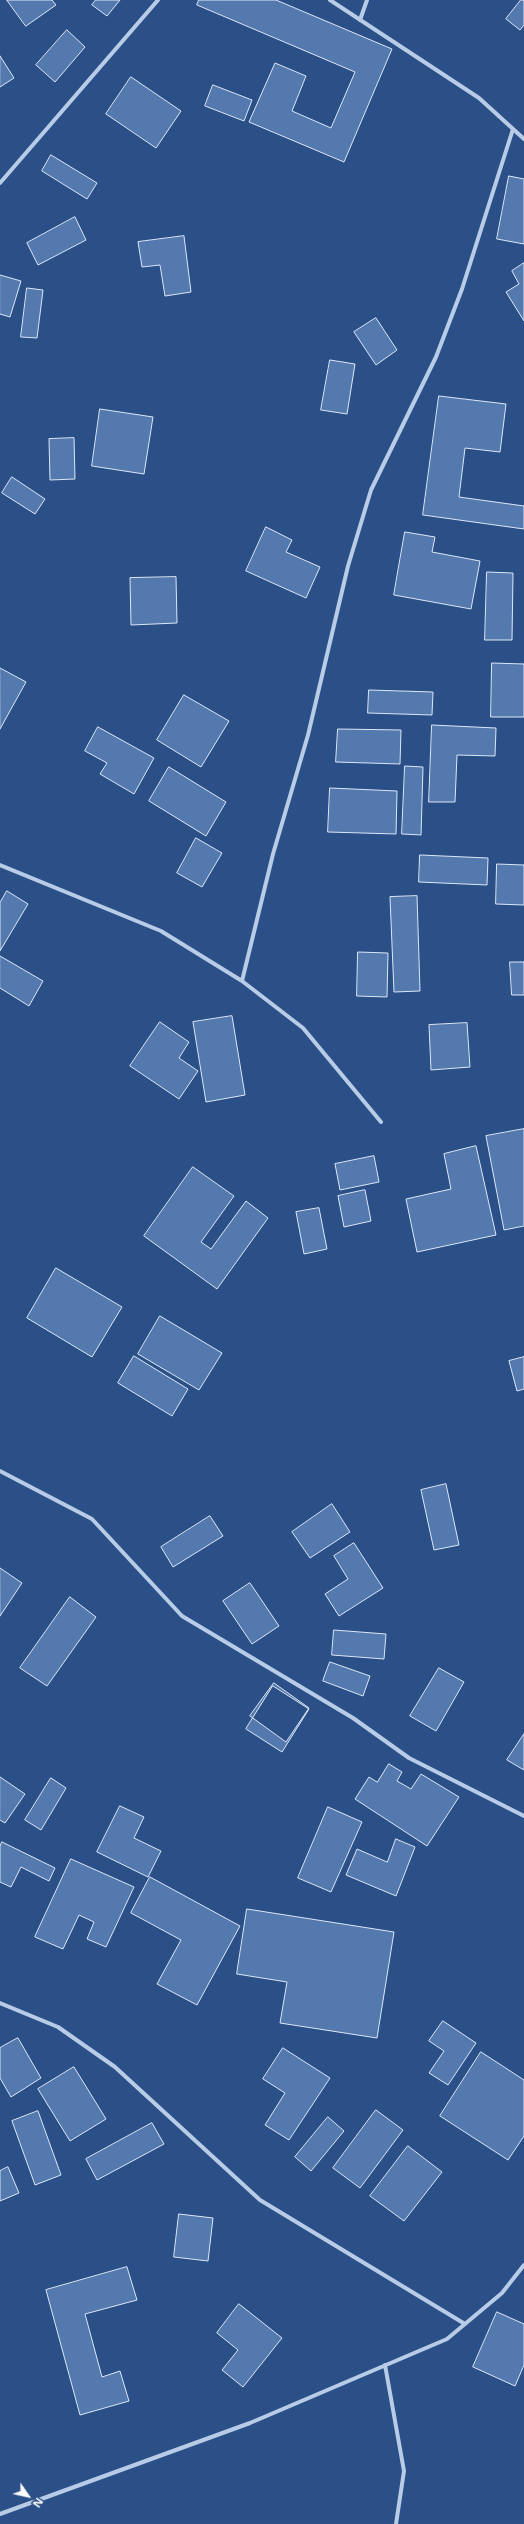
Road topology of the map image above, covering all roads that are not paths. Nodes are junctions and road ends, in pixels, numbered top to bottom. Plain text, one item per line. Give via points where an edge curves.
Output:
1 (158, 0) edge
2 (330, 0) edge
3 (367, 0) edge
4 (360, 20) junction
5 (513, 129) junction
6 (524, 139) edge
7 (0, 183) edge
8 (0, 864) edge
9 (242, 981) junction
10 (381, 1122) dead end
11 (0, 1471) edge
12 (524, 1816) edge
13 (0, 2004) edge
14 (524, 2265) edge
15 (465, 2324) junction
16 (385, 2366) junction
17 (0, 2514) edge
18 (396, 2524) edge

1 - 7 street
2 - 4 street
3 - 4 street
4 - 5 street via 479,98
5 - 6 street
5 - 9 street via 462,289 441,343 372,490 348,566 308,735 273,854
8 - 9 street via 161,931
9 - 10 street via 302,1028
11 - 12 street via 92,1519 182,1616 353,1718 409,1758
13 - 15 street via 58,2027 115,2067 260,2200
14 - 15 street via 502,2293
15 - 16 street via 447,2339
16 - 17 street via 250,2423
16 - 18 street via 404,2471

